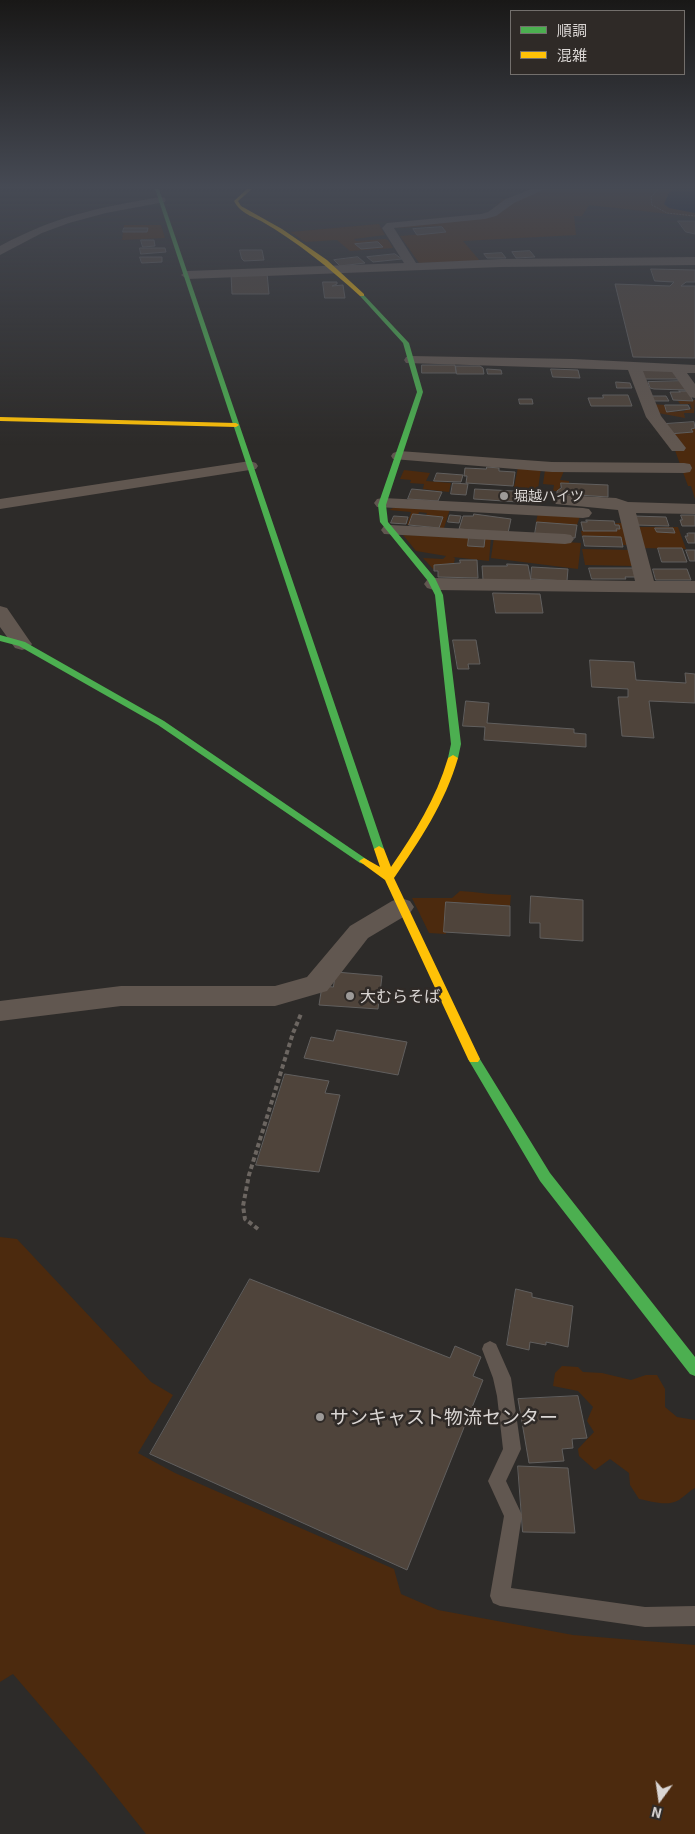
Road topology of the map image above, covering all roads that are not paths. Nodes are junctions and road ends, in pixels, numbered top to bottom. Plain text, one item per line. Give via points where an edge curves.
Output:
1 (186, 275) joint
2 (196, 275) edge
3 (341, 275) edge
4 (412, 360) junction
5 (634, 368) junction
6 (678, 369) junction
7 (695, 370) edge
8 (695, 394) edge
9 (0, 419) edge
10 (236, 425) junction
11 (678, 448) dead end
12 (399, 456) junction
13 (250, 466) junction
14 (684, 468) dead end
15 (383, 503) junction
16 (0, 504) edge
17 (626, 507) junction
18 (695, 509) edge
19 (543, 511) junction
20 (583, 513) dead end
21 (390, 530) junction
22 (565, 539) dead end
23 (434, 584) junction
24 (646, 586) junction
25 (695, 587) edge
26 (0, 612) edge
27 (0, 638) edge
28 (22, 644) junction
29 (389, 878) junction
30 (401, 907) junction
31 (0, 1011) edge
32 (490, 1349) dead end
33 (695, 1369) edge
34 (695, 1616) edge

1 - 2 street
1 - 10 street
3 - 4 street via 406,343
4 - 5 street via 573,362
4 - 12 street via 420,392
5 - 6 street
5 - 11 street via 654,417
6 - 7 street
6 - 8 street
9 - 10 street
10 - 13 street
12 - 14 street via 552,467
12 - 15 street
13 - 16 street
13 - 29 street
15 - 19 street
15 - 21 street via 384,522
17 - 18 street
17 - 19 street via 616,503 544,500
17 - 24 street
19 - 20 street
21 - 22 street
21 - 23 street
23 - 24 street
23 - 29 street via 440,595 456,744 447,782 432,814
24 - 25 street
26 - 28 street
27 - 28 street
28 - 29 street via 161,723
29 - 30 street
30 - 31 street via 359,932 317,984 275,996 121,996
30 - 33 street via 467,1048 545,1177
32 - 34 lane via 506,1396 512,1449 497,1481 513,1516 500,1596 645,1617

